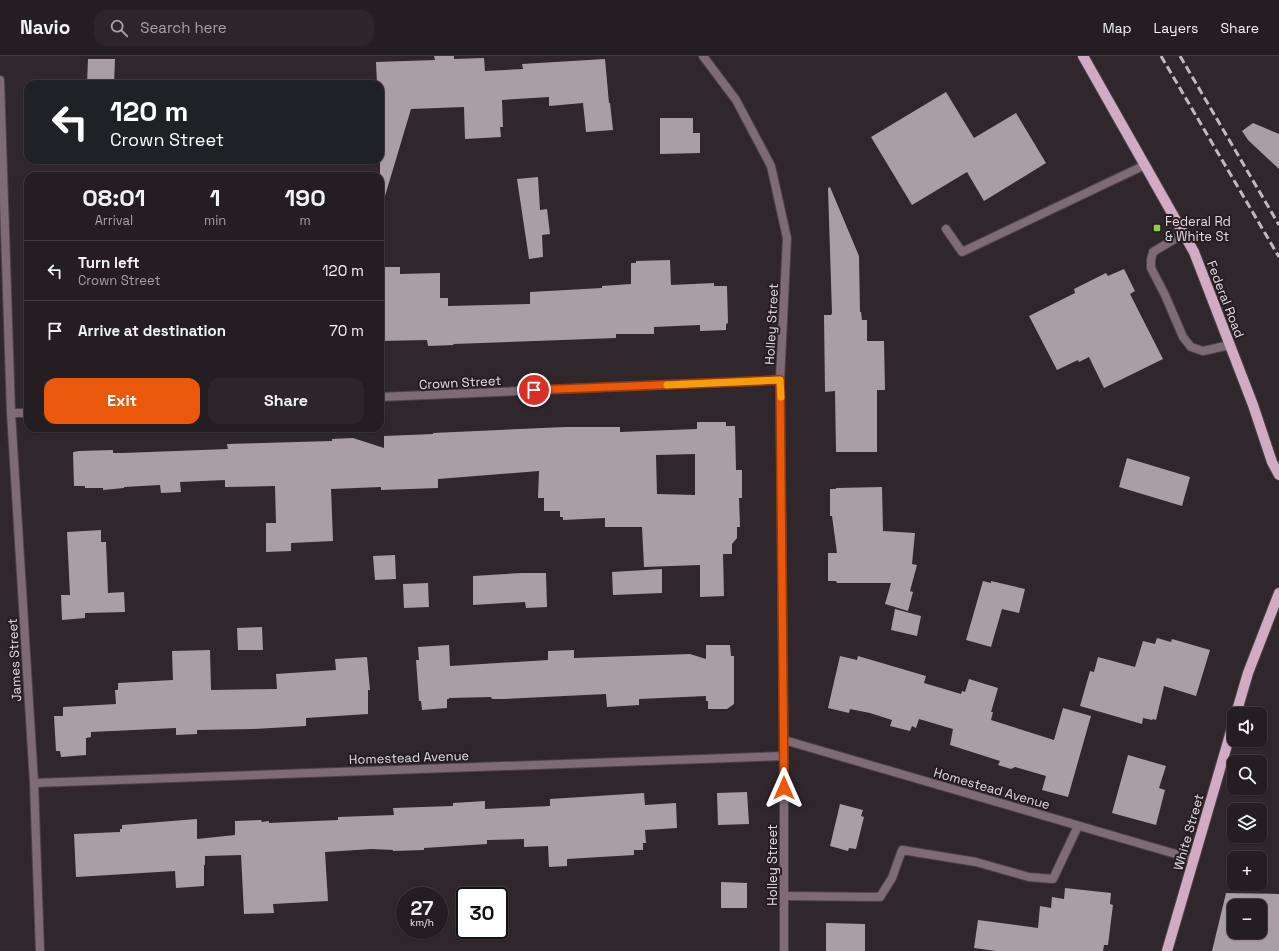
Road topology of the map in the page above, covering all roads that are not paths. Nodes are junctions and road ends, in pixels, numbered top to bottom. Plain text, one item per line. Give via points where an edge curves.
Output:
1 (703, 56) edge
2 (1083, 56) edge
3 (0, 80) edge
4 (1145, 165) junction
5 (946, 229) dead end
6 (1183, 234) junction
7 (3, 278) edge
8 (1230, 345) junction
9 (780, 380) junction
10 (384, 397) edge
11 (11, 413) junction
12 (24, 413) edge
13 (1279, 475) edge
14 (1279, 593) edge
15 (1238, 707) edge
16 (784, 740) junction
17 (1227, 744) edge
18 (784, 756) junction
19 (34, 783) junction
20 (1078, 826) junction
21 (1193, 859) junction
22 (784, 896) junction
23 (40, 951) edge
24 (784, 951) edge
25 (1166, 951) edge

1 - 9 street, Holley Street via 736,100 771,166 787,238
2 - 4 main road, Federal Road
3 - 7 street, James Street
4 - 5 street via 962,252
4 - 6 main road, Federal Road
6 - 8 main road, Federal Road via 1194,252
6 - 8 street via 1153,252 1151,268 1166,295 1183,337 1191,347 1203,351
7 - 11 street, James Street
8 - 13 main road, Federal Road
9 - 10 street, Crown Street
9 - 16 street, Holley Street
11 - 12 street
11 - 19 street, James Street
14 - 15 main road via 1248,673
16 - 18 street, Holley Street
16 - 20 street, Homestead Avenue
17 - 21 main road, White Street
18 - 19 street, Homestead Avenue
18 - 22 street, Holley Street
19 - 23 street, James Street
20 - 21 street, Homestead Avenue
20 - 22 street via 1053,879 1029,878 976,862 902,850 892,878 880,897
21 - 25 main road, White Street
22 - 24 street, Holley Street

